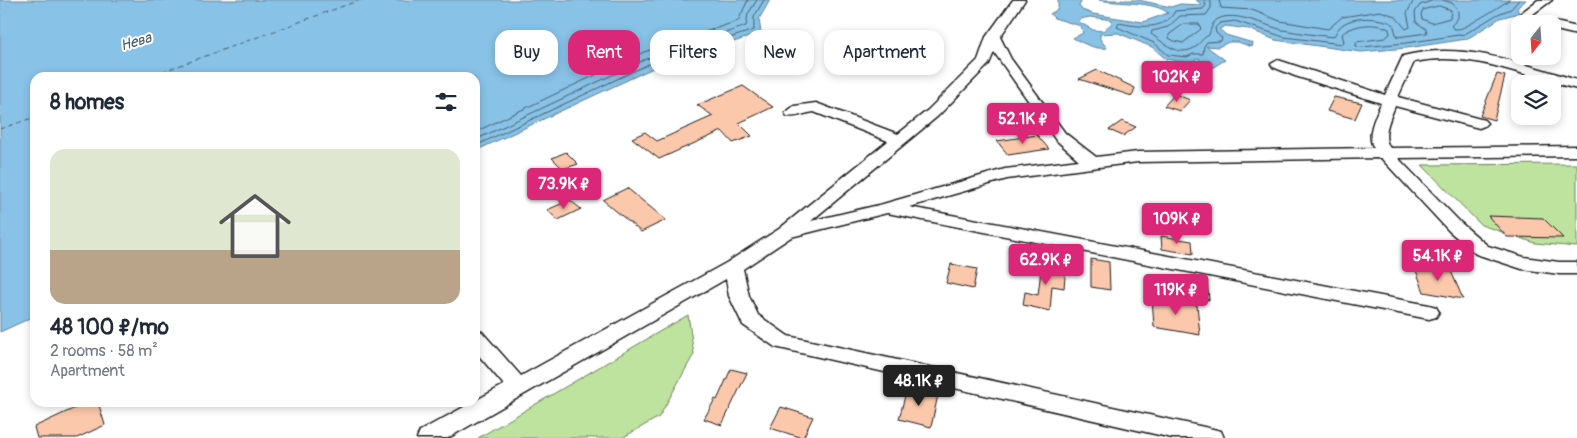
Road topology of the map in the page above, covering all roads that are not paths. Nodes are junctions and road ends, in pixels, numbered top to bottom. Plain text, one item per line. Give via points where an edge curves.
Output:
1 (1019, 0) edge
2 (1546, 0) edge
3 (1527, 15) edge
4 (1561, 27) edge
5 (1577, 31) edge
6 (993, 37) junction
7 (1278, 64) dead end
8 (1577, 85) edge
9 (1390, 101) junction
10 (792, 113) dead end
11 (1479, 123) dead end
12 (898, 140) junction
13 (1577, 151) edge
14 (1385, 153) junction
15 (1092, 162) junction
16 (887, 208) junction
17 (785, 233) junction
18 (733, 267) junction
19 (1577, 268) edge
20 (1429, 312) dead end
21 (480, 343) edge
22 (518, 387) junction
23 (428, 438) edge
24 (1213, 438) edge

1 - 6 street
2 - 3 street
4 - 5 street
6 - 12 street via 984,60 934,113
6 - 15 street via 1005,60 1060,136
7 - 9 street via 1300,74
8 - 9 street via 1479,58 1450,53 1426,54 1408,59
9 - 11 street
9 - 14 street via 1378,143
10 - 12 street via 816,107
12 - 17 street
13 - 14 street
14 - 15 street via 1138,157
14 - 19 street via 1455,227 1482,250 1522,263
15 - 16 street via 1005,174
16 - 17 street
16 - 20 street
17 - 18 street
18 - 22 street
18 - 24 street via 739,296 750,320 782,342
21 - 22 street
22 - 23 street

